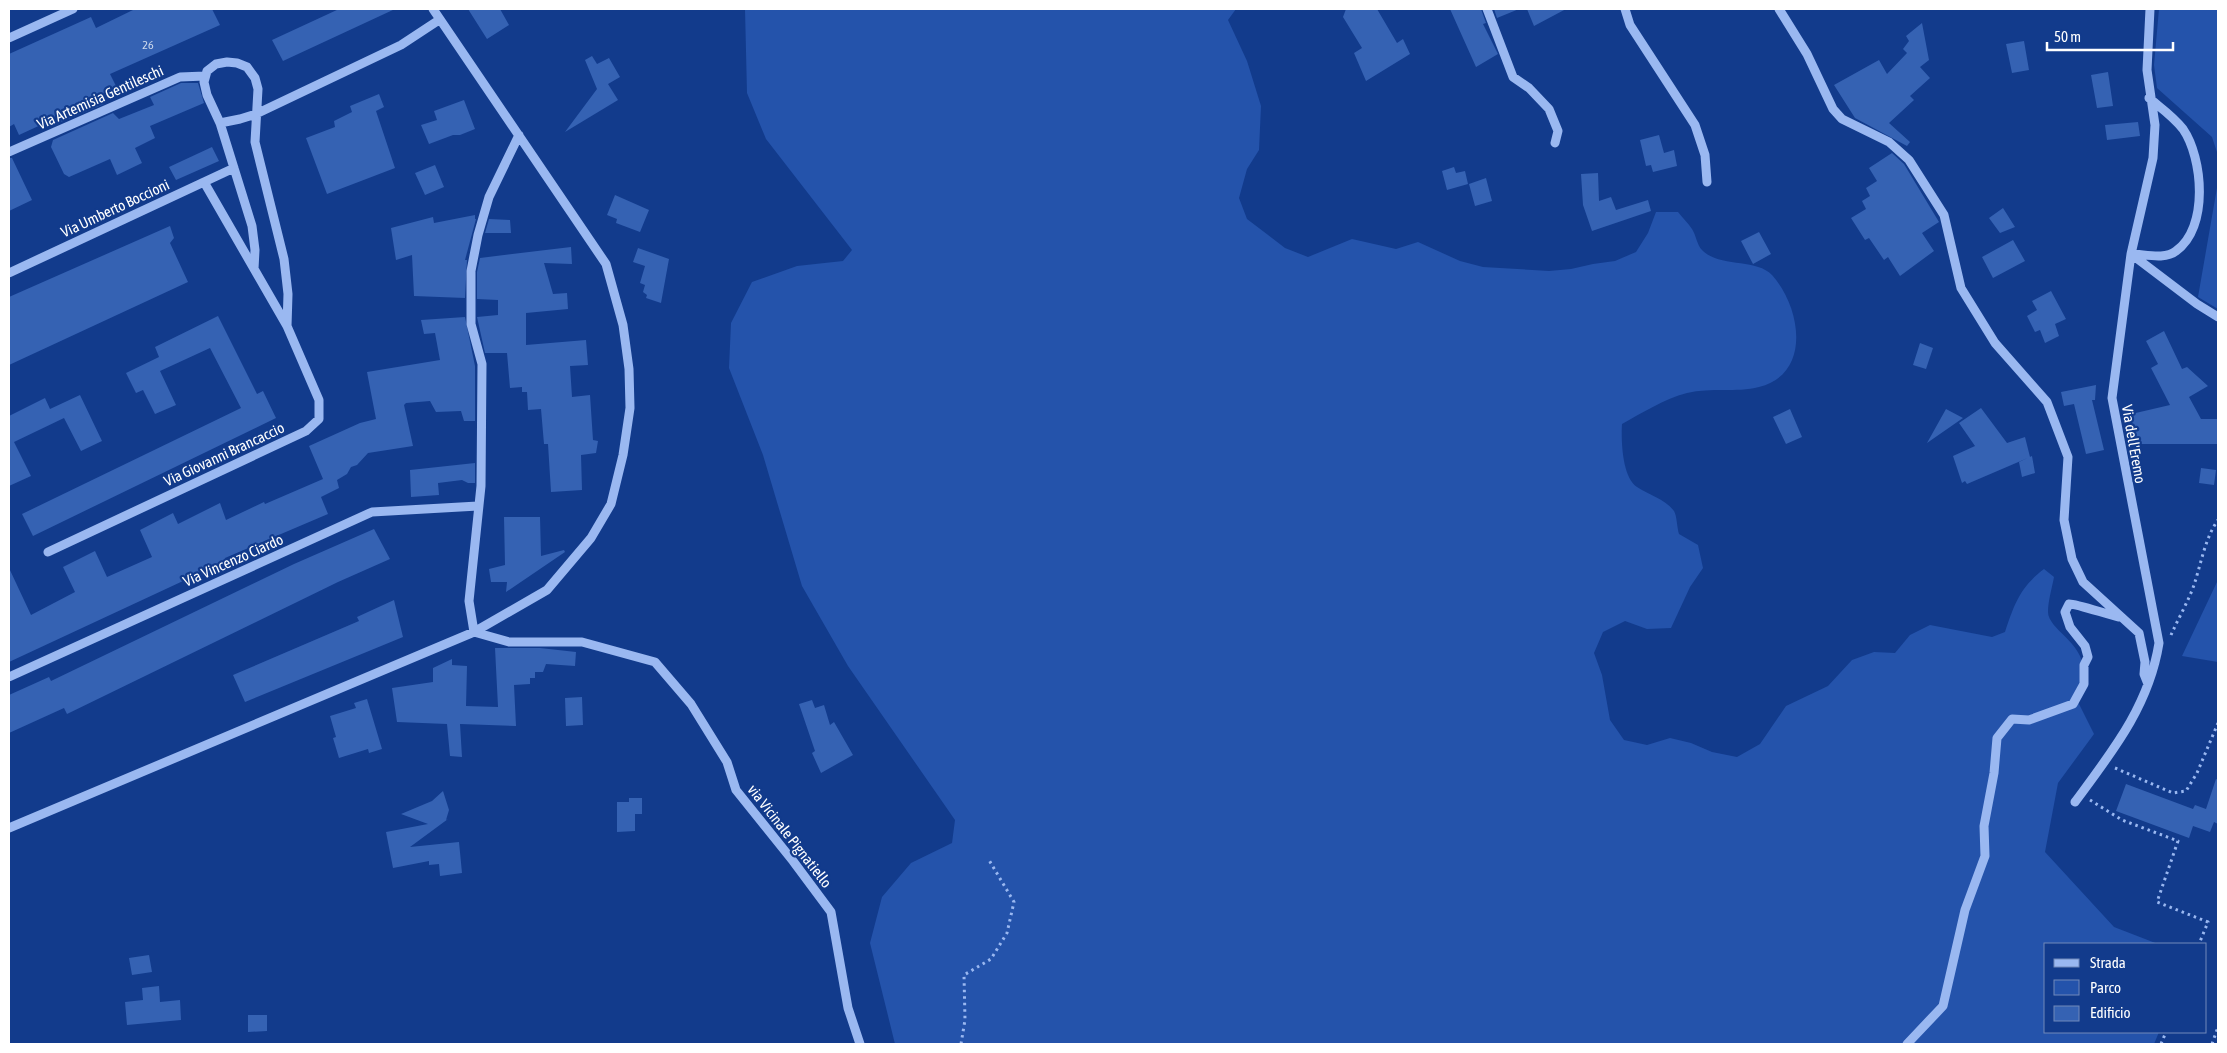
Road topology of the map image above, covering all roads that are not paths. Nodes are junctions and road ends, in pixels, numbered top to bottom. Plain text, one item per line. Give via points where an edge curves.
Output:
1 (73, 9) edge
2 (433, 9) edge
3 (1487, 9) edge
4 (1625, 9) edge
5 (1779, 9) edge
6 (2150, 9) edge
7 (439, 20) junction
8 (9, 38) edge
9 (205, 76) junction
10 (2149, 98) junction
11 (256, 114) junction
12 (220, 122) junction
13 (519, 135) junction
14 (1555, 143) dead end
15 (9, 152) edge
16 (234, 168) junction
17 (204, 182) junction
18 (1707, 182) dead end
19 (2131, 254) junction
20 (254, 269) junction
21 (9, 272) edge
22 (2218, 317) edge
23 (287, 326) junction
24 (478, 506) junction
25 (48, 552) dead end
26 (2119, 617) junction
27 (474, 632) junction
28 (9, 677) edge
29 (2148, 684) junction
30 (2078, 798) road end
31 (9, 828) edge
32 (860, 1044) edge
33 (1907, 1044) edge

1 - 8 street
2 - 7 street
3 - 14 street via 1513,77 1529,88 1548,109 1558,131
4 - 18 street via 1630,24 1694,125 1704,155
5 - 26 street via 1807,54 1833,108 1842,119 1890,142 1909,160 1944,216 1961,288 1995,342 2047,402 2068,457 2064,520 2072,560 2083,582
6 - 10 street, Via dell'Eremo
7 - 11 street via 401,45
7 - 13 street
9 - 11 street via 216,64 227,62 247,67 256,78
9 - 12 street via 208,95
9 - 15 street, Via Artemisia Gentileschi via 180,77
10 - 19 street, Via dell'Eremo via 2155,125 2153,158
10 - 19 street via 2176,120 2188,139 2199,171 2197,215 2187,239 2176,252 2165,256
11 - 12 street
11 - 23 street, Via Giovanni Brancaccio via 257,152 287,277
12 - 16 street
13 - 24 street via 490,197 471,271 471,324 482,364
13 - 27 street via 606,264 623,325 630,408 612,504 592,538 547,590
16 - 17 street, Via Umberto Boccioni
16 - 20 street via 252,226
17 - 20 street, Via Giovanni Brancaccio
17 - 21 street, Via Umberto Boccioni
19 - 22 street
19 - 29 street, Via dell'Eremo via 2112,398 2158,644
20 - 23 street, Via Giovanni Brancaccio
23 - 25 street, Via Giovanni Brancaccio via 319,400 319,419 313,426
24 - 27 street via 469,601
24 - 28 street, Via Vincenzo Ciardo via 372,512
26 - 29 street via 2139,633
26 - 33 street via 2069,604 2065,612 2070,627 2085,646 2088,657 2084,665 2084,684 2073,704 2029,720 2012,719 1997,738 1984,826 1985,856 1965,910 1943,1006
27 - 31 street
27 - 32 street, via Vicinale Pignatiello via 510,642 582,642 656,662 691,704 727,762 736,790 831,912 839,968
29 - 30 street, Via dell'Eremo via 2140,708

